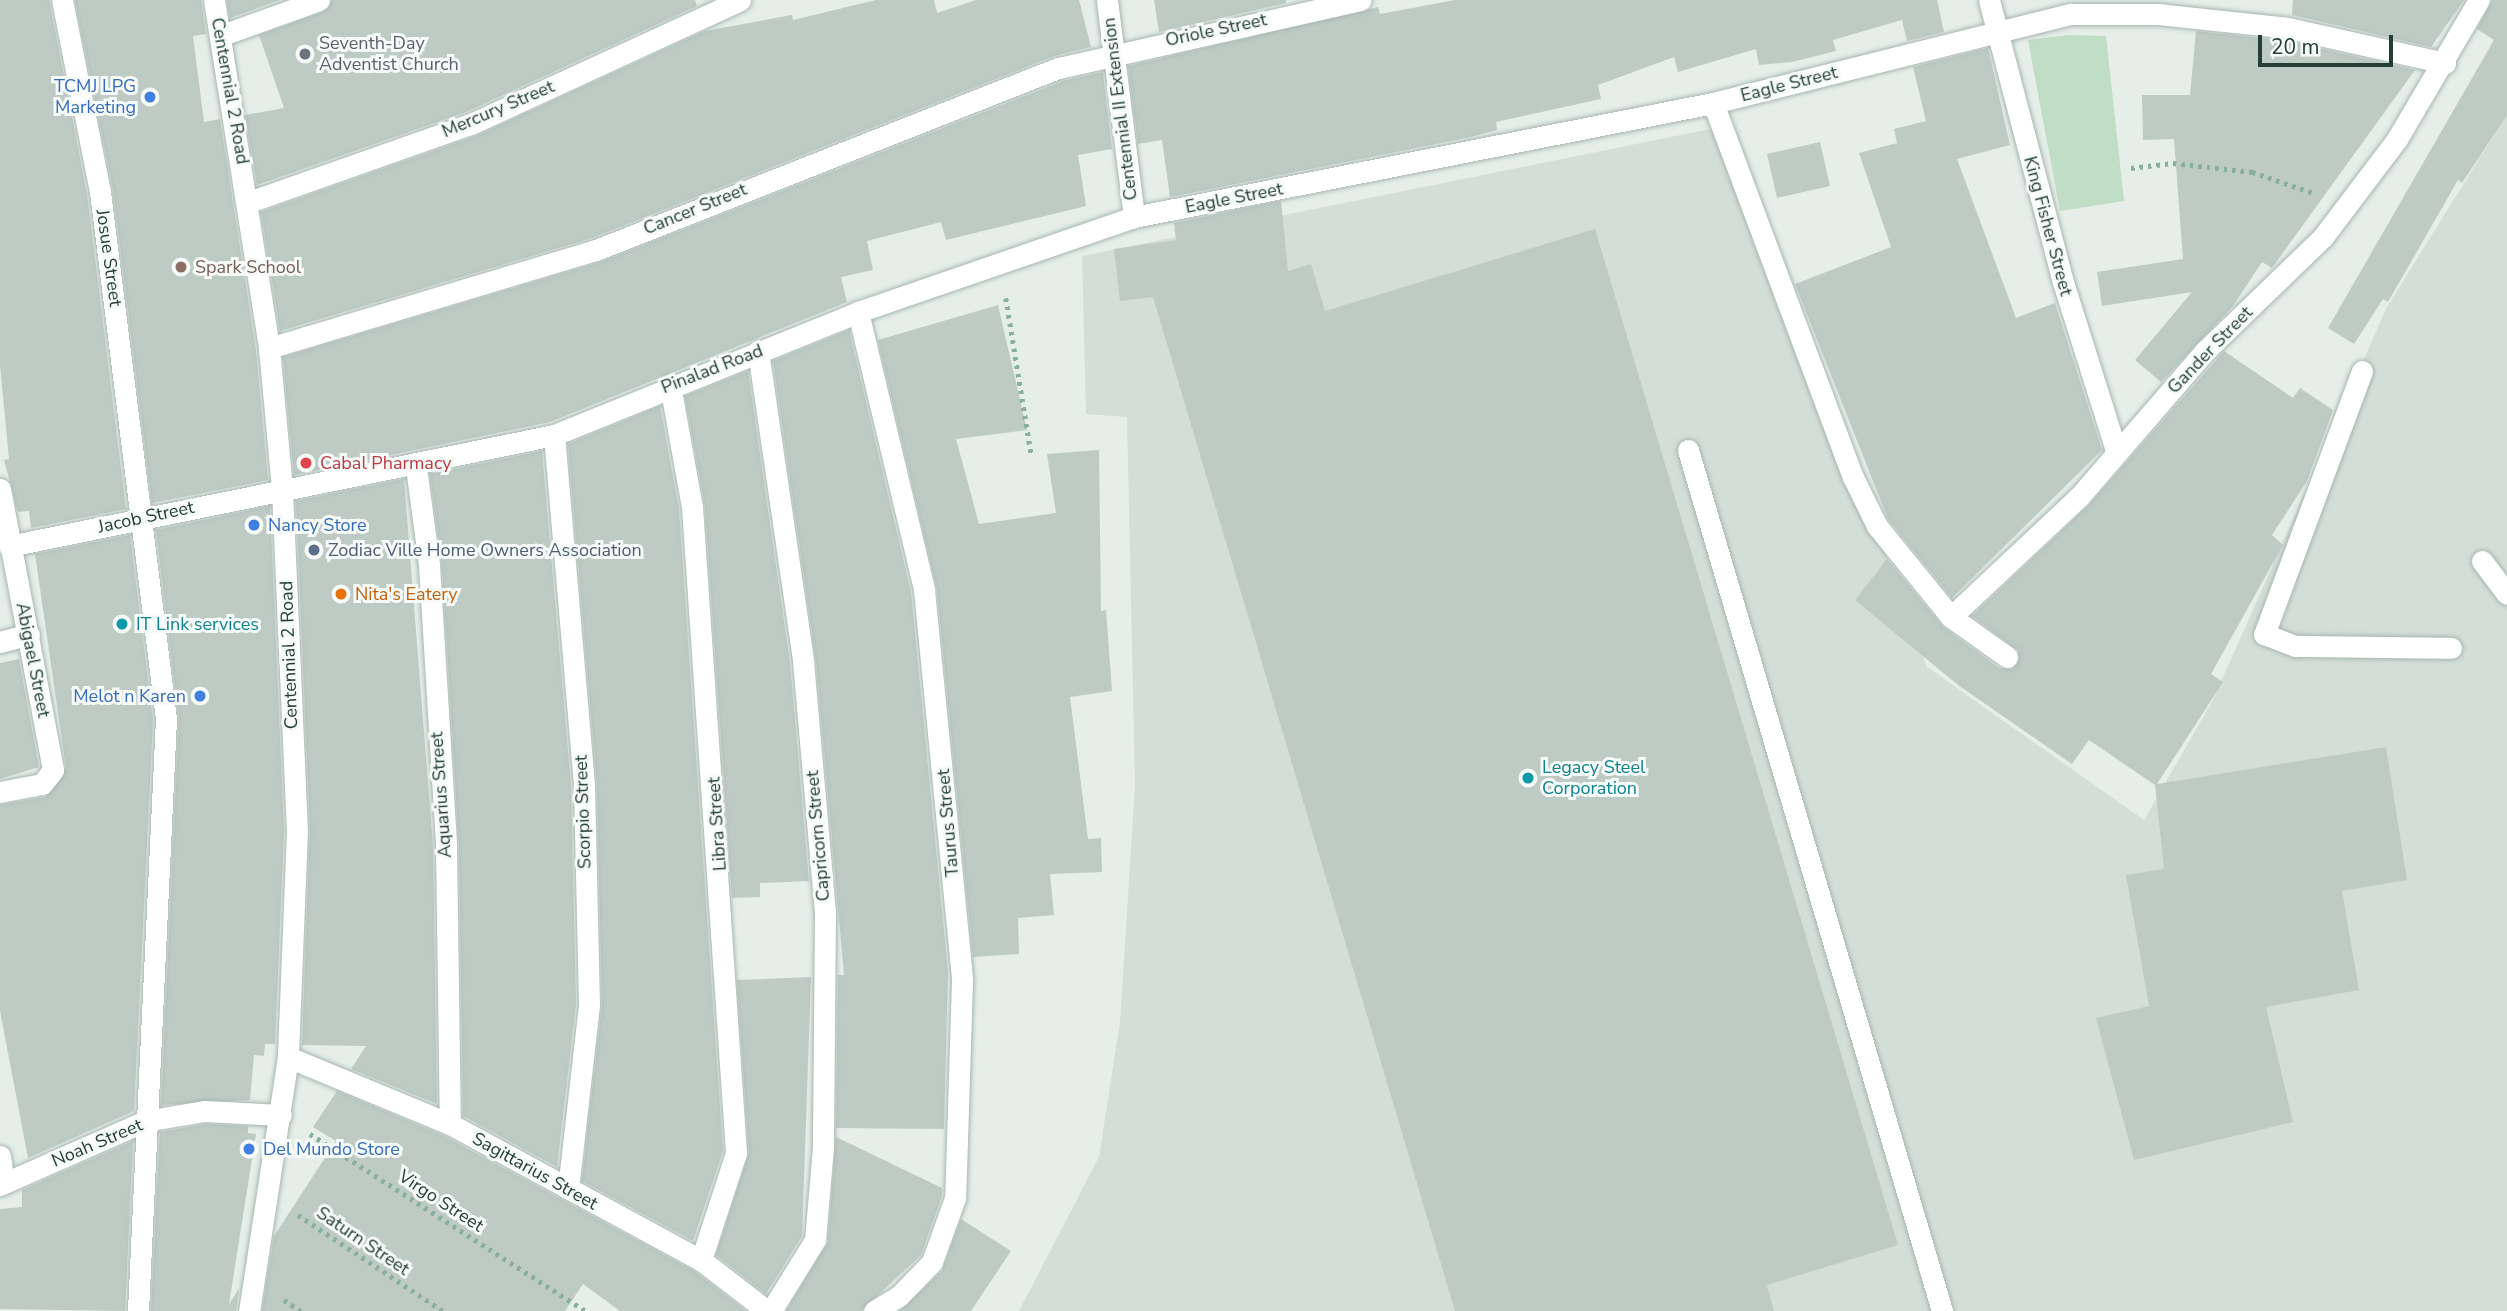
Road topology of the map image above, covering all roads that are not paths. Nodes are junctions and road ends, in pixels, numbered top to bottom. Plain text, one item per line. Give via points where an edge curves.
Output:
1 (62, 0) edge
2 (214, 0) edge
3 (319, 0) edge
4 (740, 0) edge
5 (1107, 0) edge
6 (1360, 0) edge
7 (1989, 0) edge
8 (2479, 0) edge
9 (1994, 32) junction
10 (222, 35) junction
11 (1113, 51) junction
12 (2445, 63) junction
13 (1713, 103) junction
14 (249, 202) junction
15 (1134, 218) junction
16 (858, 312) junction
17 (270, 348) junction
18 (758, 351) junction
19 (2362, 371) dead end
20 (670, 385) junction
21 (554, 435) junction
22 (1688, 450) dead end
23 (2116, 450) junction
24 (416, 467) junction
25 (0, 489) edge
26 (282, 489) junction
27 (145, 517) junction
28 (9, 546) junction
29 (2482, 561) dead end
30 (2507, 594) edge
31 (1951, 617) junction
32 (29, 635) junction
33 (0, 642) edge
34 (2451, 648) dead end
35 (2007, 657) dead end
36 (0, 792) edge
37 (288, 1057) junction
38 (281, 1115) junction
39 (145, 1121) junction
40 (450, 1124) junction
41 (0, 1156) edge
42 (2, 1184) edge
43 (569, 1189) junction
44 (701, 1259) junction
45 (138, 1311) edge
46 (249, 1311) edge
47 (769, 1311) edge
48 (874, 1311) edge
49 (1942, 1311) edge

1 - 27 street, Josue Street via 100,192
2 - 10 street, Centennial 2 Road
3 - 10 street
4 - 14 street, Mercury Street via 471,124
5 - 11 street, Centennial II Extension
6 - 11 street, Oriole Street
7 - 9 street, King Fisher Street
8 - 12 street, Gander Street
9 - 12 street, Eagle Street via 2071,15 2158,14 2288,28
9 - 13 street, Eagle Street
9 - 23 street, King Fisher Street
10 - 14 street, Centennial 2 Road
11 - 15 street, Centennial II Extension
11 - 17 street, Cancer Street via 870,138 596,250
12 - 23 street, Gander Street via 2346,209
13 - 15 street, Eagle Street
13 - 31 street via 1853,477 1877,526
14 - 17 street, Centennial 2 Road
15 - 16 street, Pinalad Road
16 - 18 street, Pinalad Road
16 - 48 street, Taurus Street via 924,590 962,981 955,1198 932,1262 900,1296
17 - 26 street, Centennial 2 Road
18 - 20 street, Pinalad Road
18 - 47 street, Capricorn Street via 803,662 825,911 823,1147 815,1240
19 - 34 street via 2264,634 2296,646
20 - 21 street, Pinalad Road
20 - 44 street, Libra Street via 692,507 736,1153
21 - 24 street, Pinalad Road
21 - 43 street, Scorpio Street via 584,785 589,1005
22 - 49 street
23 - 31 street, Gander Street via 2080,497
24 - 26 street, Pinalad Road
24 - 40 street, Aquarius Street via 429,565 446,846
25 - 28 street, Abigael Street
26 - 27 street, Jacob Street
26 - 37 street, Centennial 2 Road via 297,830
27 - 28 street, Jacob Street
27 - 39 street, Josue Street via 166,719
28 - 32 street, Abigael Street
29 - 30 street
31 - 35 street
32 - 33 street
32 - 36 street, Abigael Street via 53,770 42,784
37 - 38 street, Centennial 2 Road
37 - 40 street, Sagittarius Street
38 - 39 street, Noah Street via 205,1111
38 - 46 street, Centennial 2 Road
39 - 42 street, Noah Street
39 - 45 street, Josue Street
40 - 43 street, Sagittarius Street
41 - 42 street
43 - 44 street, Sagittarius Street
44 - 47 street, Sagittarius Street

